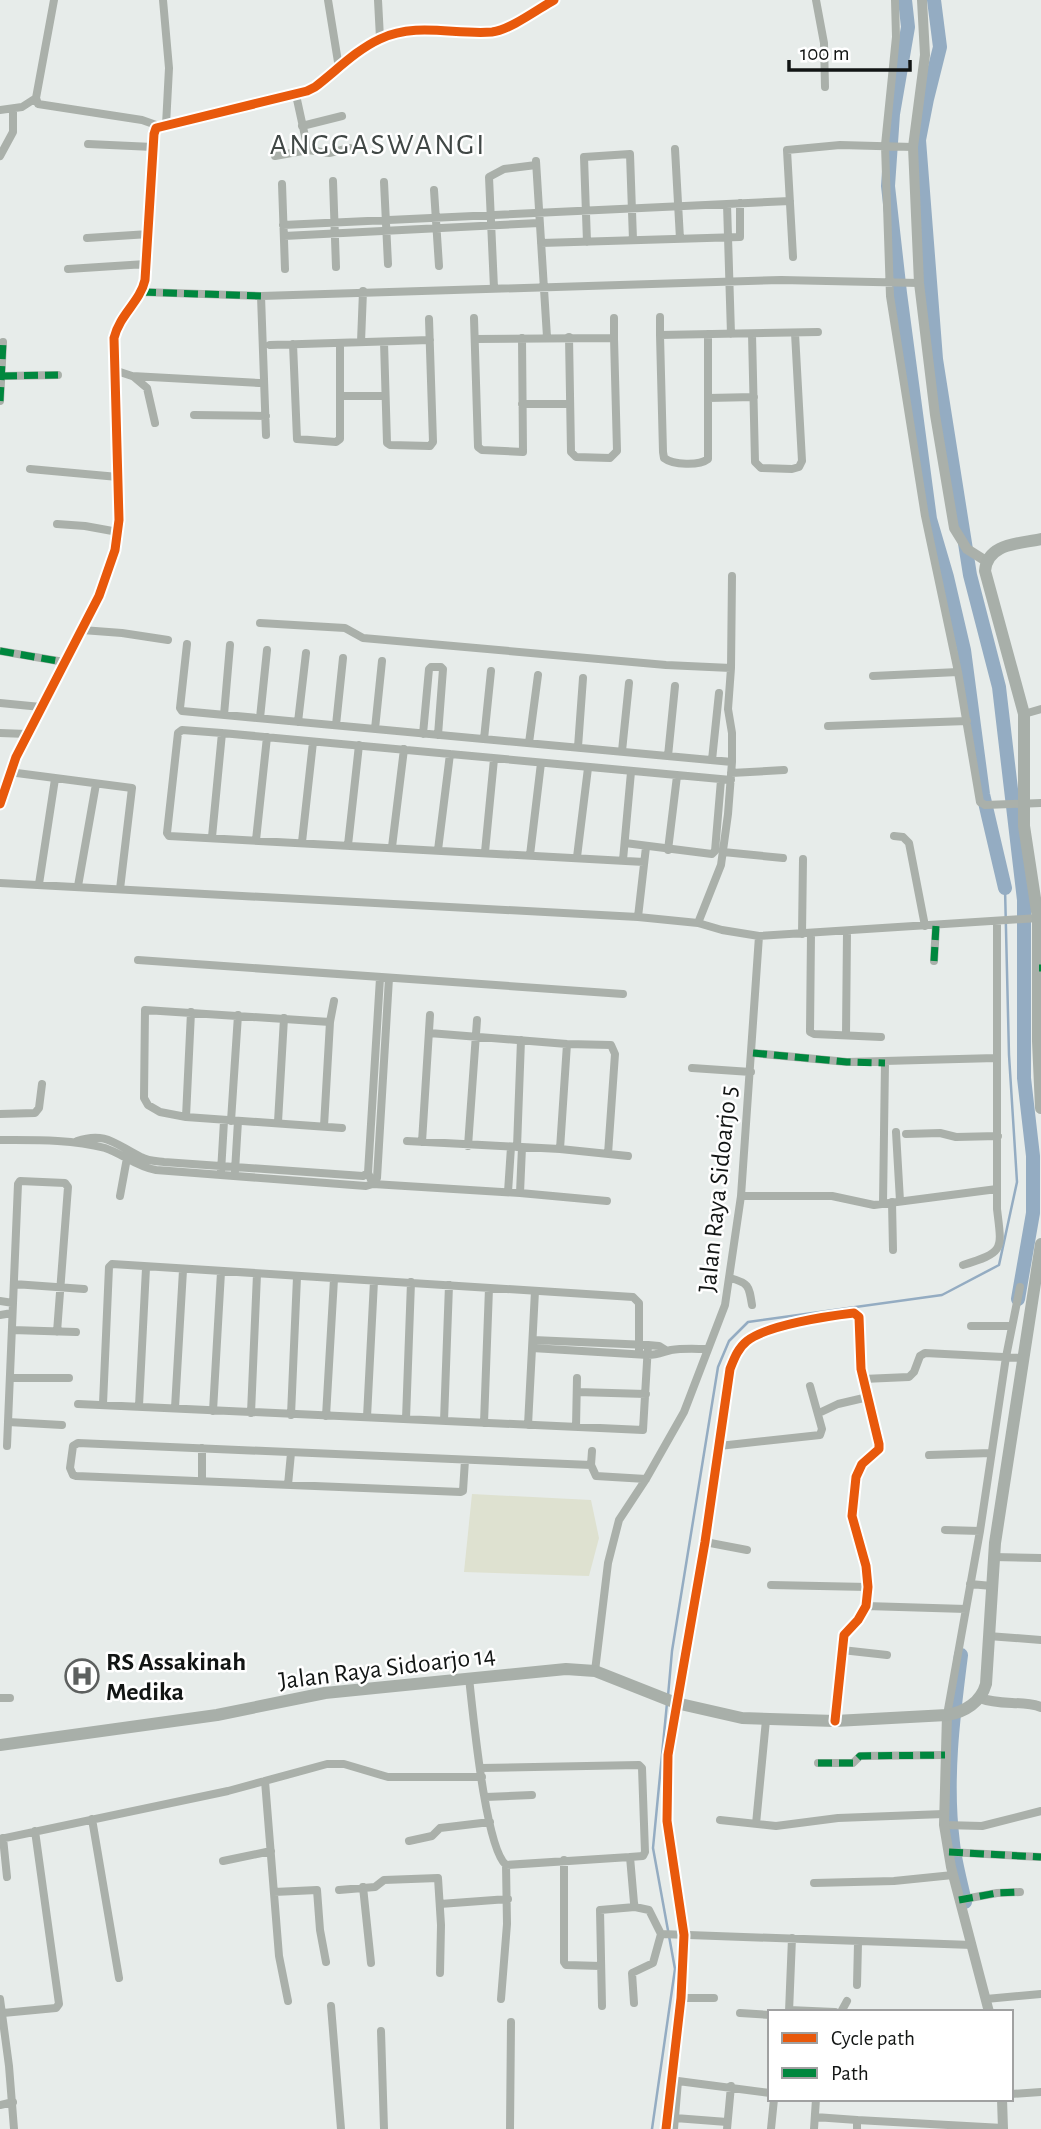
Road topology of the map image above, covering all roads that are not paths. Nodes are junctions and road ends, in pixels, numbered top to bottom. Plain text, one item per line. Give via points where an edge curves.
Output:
1 (54, 0) edge
2 (163, 0) edge
3 (328, 0) edge
4 (378, 0) edge
5 (554, 0) edge
6 (816, 0) edge
7 (895, 0) edge
8 (922, 0) edge
9 (380, 38) junction
10 (339, 68) junction
11 (825, 87) dead end
12 (296, 95) junction
13 (36, 98) junction
14 (13, 109) junction
15 (0, 110) edge
16 (342, 116) dead end
17 (162, 125) junction
18 (302, 126) junction
19 (88, 144) dead end
20 (888, 145) junction
21 (153, 147) junction
22 (908, 147) junction
23 (350, 148) dead end
24 (675, 149) dead end
25 (308, 150) junction
26 (0, 156) edge
27 (275, 156) dead end
28 (333, 181) dead end
29 (384, 182) dead end
30 (282, 184) dead end
31 (434, 190) dead end
32 (790, 201) junction
33 (740, 203) junction
34 (727, 204) junction
35 (678, 206) junction
36 (632, 208) junction
37 (586, 210) junction
38 (539, 213) junction
39 (491, 215) junction
40 (436, 218) junction
41 (386, 220) junction
42 (335, 223) junction
43 (540, 223) junction
44 (283, 225) junction
45 (491, 225) junction
46 (437, 228) junction
47 (386, 231) junction
48 (335, 233) junction
49 (149, 234) junction
50 (284, 236) junction
51 (728, 237) junction
52 (87, 238) dead end
53 (680, 239) junction
54 (633, 240) junction
55 (587, 242) junction
56 (541, 243) junction
57 (793, 257) dead end
58 (146, 264) junction
59 (388, 264) dead end
60 (439, 266) dead end
61 (336, 267) dead end
62 (68, 269) dead end
63 (285, 269) dead end
64 (728, 282) junction
65 (914, 282) junction
66 (891, 283) junction
67 (545, 286) junction
68 (143, 287) junction
69 (495, 288) junction
70 (363, 291) junction
71 (261, 296) junction
72 (660, 317) dead end
73 (474, 318) dead end
74 (614, 318) dead end
75 (429, 319) dead end
76 (818, 332) dead end
77 (795, 333) junction
78 (708, 334) junction
79 (731, 334) junction
80 (752, 334) junction
81 (660, 335) junction
82 (547, 337) junction
83 (569, 337) junction
84 (522, 338) junction
85 (614, 338) junction
86 (475, 339) junction
87 (430, 340) junction
88 (3, 342) dead end
89 (361, 342) junction
90 (384, 342) junction
91 (340, 343) junction
92 (293, 344) junction
93 (270, 345) dead end
94 (114, 370) junction
95 (58, 375) dead end
96 (3, 376) junction
97 (132, 376) junction
98 (259, 383) dead end
99 (385, 396) junction
100 (340, 397) junction
101 (754, 397) junction
102 (708, 398) junction
103 (0, 401) edge
104 (522, 404) junction
105 (570, 404) junction
106 (194, 415) dead end
107 (266, 416) junction
108 (155, 423) dead end
109 (267, 435) dead end
110 (30, 469) dead end
111 (118, 477) junction
112 (57, 524) dead end
113 (118, 533) junction
114 (1041, 539) edge
115 (986, 561) junction
116 (732, 576) dead end
117 (260, 623) dead end
118 (82, 630) junction
119 (168, 640) dead end
120 (187, 644) dead end
121 (230, 645) dead end
122 (267, 650) dead end
123 (0, 651) edge
124 (306, 653) dead end
125 (343, 658) dead end
126 (382, 661) dead end
127 (64, 662) junction
128 (731, 668) junction
129 (491, 671) dead end
130 (958, 673) junction
131 (538, 675) dead end
132 (873, 676) dead end
133 (583, 678) dead end
134 (629, 682) dead end
135 (675, 686) dead end
136 (719, 693) dead end
137 (0, 703) edge
138 (41, 708) junction
139 (1041, 709) edge
140 (1024, 714) junction
141 (223, 715) junction
142 (260, 718) junction
143 (967, 721) junction
144 (298, 722) junction
145 (337, 725) junction
146 (828, 726) dead end
147 (375, 729) junction
148 (0, 733) edge
149 (222, 733) junction
150 (27, 734) junction
151 (423, 734) junction
152 (438, 735) junction
153 (267, 737) junction
154 (484, 739) junction
155 (313, 742) junction
156 (529, 743) junction
157 (359, 745) junction
158 (578, 747) junction
159 (404, 749) junction
160 (622, 751) junction
161 (450, 754) junction
162 (668, 756) junction
163 (494, 759) junction
164 (712, 760) junction
165 (732, 762) junction
166 (541, 763) junction
167 (588, 768) junction
168 (785, 770) dead end
169 (9, 772) junction
170 (631, 772) junction
171 (677, 776) junction
172 (731, 776) junction
173 (55, 779) junction
174 (721, 780) junction
175 (96, 784) junction
176 (2, 789) edge
177 (1041, 803) edge
178 (0, 804) edge
179 (1020, 805) junction
180 (894, 836) dead end
181 (212, 837) junction
182 (256, 840) junction
183 (302, 842) junction
184 (625, 843) junction
185 (348, 845) junction
186 (392, 847) junction
187 (646, 847) junction
188 (438, 850) junction
189 (668, 850) junction
190 (485, 852) junction
191 (723, 852) junction
192 (530, 855) junction
193 (577, 857) junction
194 (783, 858) dead end
195 (803, 859) dead end
196 (623, 860) junction
197 (645, 862) junction
198 (0, 883) edge
199 (39, 884) junction
200 (78, 886) junction
201 (120, 889) junction
202 (638, 917) junction
203 (1036, 918) junction
204 (1000, 921) junction
205 (698, 923) junction
206 (936, 925) junction
207 (925, 926) junction
208 (847, 932) junction
209 (807, 934) junction
210 (759, 936) junction
211 (138, 960) dead end
212 (934, 961) dead end
213 (1040, 968) edge
214 (384, 978) junction
215 (1040, 991) edge
216 (624, 994) dead end
217 (334, 1002) dead end
218 (191, 1012) junction
219 (238, 1014) junction
220 (430, 1015) dead end
221 (284, 1018) junction
222 (478, 1020) dead end
223 (330, 1022) junction
224 (429, 1033) junction
225 (846, 1035) junction
226 (476, 1037) junction
227 (881, 1037) dead end
228 (521, 1040) junction
229 (566, 1044) junction
230 (752, 1054) junction
231 (996, 1058) junction
232 (886, 1063) junction
233 (692, 1068) dead end
234 (751, 1072) junction
235 (42, 1084) dead end
236 (1041, 1108) edge
237 (0, 1114) edge
238 (186, 1117) junction
239 (231, 1121) junction
240 (376, 1121) junction
241 (278, 1122) junction
242 (324, 1126) junction
243 (342, 1128) dead end
244 (998, 1136) junction
245 (0, 1140) edge
246 (77, 1141) junction
247 (407, 1141) dead end
248 (422, 1142) junction
249 (468, 1146) junction
250 (517, 1147) junction
251 (560, 1149) junction
252 (608, 1154) junction
253 (628, 1156) dead end
254 (127, 1158) junction
255 (142, 1162) junction
256 (221, 1171) junction
257 (235, 1172) junction
258 (368, 1173) junction
259 (373, 1184) junction
260 (998, 1189) junction
261 (508, 1192) junction
262 (520, 1193) junction
263 (120, 1196) dead end
264 (741, 1196) junction
265 (607, 1201) dead end
266 (896, 1201) junction
267 (883, 1203) junction
268 (1041, 1244) edge
269 (892, 1250) dead end
270 (963, 1265) dead end
271 (146, 1268) junction
272 (183, 1270) junction
273 (220, 1272) junction
274 (257, 1274) junction
275 (297, 1277) junction
276 (730, 1278) junction
277 (334, 1279) junction
278 (374, 1281) junction
279 (411, 1282) junction
280 (14, 1284) junction
281 (449, 1285) junction
282 (62, 1287) junction
283 (1020, 1287) dead end
284 (489, 1288) junction
285 (1038, 1288) edge
286 (84, 1289) dead end
287 (535, 1292) junction
288 (0, 1301) edge
289 (752, 1305) dead end
290 (13, 1308) junction
291 (0, 1315) edge
292 (971, 1326) dead end
293 (1012, 1326) junction
294 (12, 1330) junction
295 (57, 1332) junction
296 (76, 1332) dead end
297 (533, 1344) junction
298 (708, 1349) junction
299 (641, 1351) junction
300 (667, 1351) junction
301 (1014, 1358) junction
302 (10, 1378) junction
303 (69, 1378) dead end
304 (578, 1378) dead end
305 (863, 1379) junction
306 (810, 1386) dead end
307 (577, 1392) junction
308 (646, 1394) junction
309 (868, 1397) junction
310 (78, 1404) dead end
311 (103, 1404) junction
312 (139, 1406) junction
313 (175, 1408) junction
314 (213, 1410) junction
315 (251, 1412) junction
316 (819, 1413) junction
317 (291, 1415) junction
318 (326, 1416) junction
319 (367, 1417) junction
320 (406, 1419) junction
321 (444, 1421) junction
322 (8, 1422) junction
323 (484, 1423) junction
324 (62, 1425) dead end
325 (528, 1425) junction
326 (576, 1427) junction
327 (1002, 1437) junction
328 (7, 1446) dead end
329 (719, 1446) junction
330 (202, 1448) junction
331 (592, 1451) dead end
332 (291, 1453) junction
333 (991, 1453) junction
334 (929, 1455) dead end
335 (465, 1460) junction
336 (591, 1465) junction
337 (646, 1479) junction
338 (202, 1480) junction
339 (288, 1485) junction
340 (945, 1530) dead end
341 (980, 1531) junction
342 (705, 1542) junction
343 (747, 1550) dead end
344 (1041, 1553) edge
345 (1018, 1556) junction
346 (993, 1557) junction
347 (1041, 1558) edge
348 (971, 1584) junction
349 (771, 1585) dead end
350 (988, 1585) junction
351 (868, 1587) junction
352 (866, 1606) junction
353 (966, 1609) junction
354 (988, 1636) junction
355 (1041, 1640) edge
356 (842, 1650) junction
357 (887, 1655) dead end
358 (595, 1671) junction
359 (469, 1678) junction
360 (980, 1698) junction
361 (673, 1702) junction
362 (1041, 1707) edge
363 (952, 1714) junction
364 (766, 1720) junction
365 (835, 1721) junction
366 (0, 1745) edge
367 (945, 1755) junction
368 (818, 1763) dead end
369 (482, 1772) junction
370 (265, 1781) junction
371 (532, 1795) dead end
372 (485, 1797) junction
373 (1041, 1811) edge
374 (92, 1819) junction
375 (720, 1820) dead end
376 (490, 1822) junction
377 (948, 1822) junction
378 (757, 1824) junction
379 (35, 1831) junction
380 (2, 1839) edge
381 (409, 1841) dead end
382 (271, 1851) junction
383 (953, 1852) junction
384 (630, 1857) junction
385 (1041, 1857) edge
386 (564, 1860) junction
387 (223, 1861) dead end
388 (506, 1866) junction
389 (953, 1875) junction
390 (7, 1877) dead end
391 (814, 1883) dead end
392 (363, 1887) junction
393 (339, 1889) dead end
394 (274, 1892) junction
395 (1020, 1892) dead end
396 (508, 1899) junction
397 (963, 1899) junction
398 (440, 1904) junction
399 (635, 1907) junction
400 (664, 1934) junction
401 (681, 1935) junction
402 (792, 1938) junction
403 (858, 1943) junction
404 (972, 1945) junction
405 (326, 1962) dead end
406 (371, 1963) dead end
407 (601, 1966) junction
408 (440, 1973) dead end
409 (119, 1978) dead end
410 (857, 1985) dead end
411 (1041, 1994) edge
412 (681, 1998) junction
413 (714, 1998) dead end
414 (990, 1998) junction
415 (0, 1999) edge
416 (501, 1999) dead end
417 (288, 2001) dead end
418 (847, 2001) dead end
419 (634, 2004) dead end
420 (331, 2006) dead end
421 (602, 2006) dead end
422 (789, 2010) edge
423 (842, 2010) edge
424 (989, 2010) edge
425 (3, 2013) junction
426 (740, 2013) dead end
427 (768, 2015) edge
428 (511, 2022) dead end
429 (3, 2030) edge
430 (381, 2031) dead end
431 (732, 2086) junction
432 (1041, 2092) edge
433 (768, 2093) edge
434 (1013, 2094) edge
435 (774, 2101) edge
436 (815, 2101) edge
437 (1002, 2101) edge
438 (13, 2102) junction
439 (0, 2105) edge
440 (675, 2118) junction
441 (815, 2118) junction
442 (857, 2125) edge
443 (727, 2126) edge
444 (897, 2126) edge
445 (939, 2127) edge
446 (985, 2128) edge
447 (1003, 2128) edge
448 (14, 2129) edge
449 (341, 2129) edge
450 (384, 2129) edge
451 (510, 2129) edge
452 (666, 2129) edge
453 (674, 2129) edge
454 (771, 2129) edge
455 (814, 2129) edge

1 - 13 street
2 - 17 street via 169,68
3 - 10 street
4 - 9 street
5 - 9 street via 497,31 411,30
6 - 11 street via 824,43
7 - 20 street
8 - 22 street via 925,55
9 - 10 street
10 - 12 street
12 - 17 street
12 - 18 street
13 - 14 street
13 - 17 street via 40,105
14 - 15 street
14 - 26 street via 13,132
16 - 18 street
17 - 21 street via 154,131
18 - 25 street
19 - 21 street
20 - 22 street
20 - 32 street via 788,150
20 - 66 street
21 - 49 street
22 - 65 street
23 - 25 street via 330,153
24 - 35 street
25 - 27 street
28 - 42 street
29 - 41 street
30 - 44 street
31 - 40 street
32 - 33 street
32 - 57 street
33 - 34 street
33 - 51 street via 740,237
34 - 35 street
34 - 51 street
35 - 36 street
35 - 53 street
36 - 37 street
36 - 37 street via 630,154 584,157
36 - 54 street
37 - 38 street
37 - 55 street
38 - 39 street
38 - 39 street via 536,163 489,177
38 - 43 street
39 - 40 street
39 - 45 street
40 - 41 street
40 - 46 street
41 - 42 street
41 - 47 street
42 - 44 street
42 - 48 street
43 - 45 street
43 - 56 street
44 - 50 street
45 - 46 street
45 - 69 street
46 - 47 street
46 - 60 street
47 - 48 street
47 - 59 street
48 - 50 street
48 - 61 street
49 - 52 street
49 - 58 street
50 - 63 street
51 - 53 street
51 - 64 street
53 - 54 street
54 - 55 street
55 - 56 street
56 - 67 street
58 - 62 street
58 - 68 street
64 - 66 street
64 - 67 street
64 - 79 street
65 - 66 street
65 - 115 street via 956,532 972,554
66 - 130 street via 896,346 922,502
67 - 69 street
67 - 82 street
68 - 71 street
68 - 94 street via 116,329
69 - 70 street
70 - 71 street
70 - 89 street
71 - 107 street
72 - 81 street
73 - 86 street
74 - 85 street
75 - 87 street
76 - 77 street
77 - 80 street
77 - 101 street via 799,467 756,465
78 - 79 street
78 - 81 street
78 - 102 street
79 - 80 street
80 - 101 street
81 - 102 street via 666,461 702,464 708,459
82 - 83 street
82 - 84 street
83 - 85 street
83 - 105 street
84 - 86 street
84 - 104 street
85 - 105 street via 617,451 612,457 573,455
86 - 104 street via 480,449 523,452
87 - 90 street
87 - 99 street via 430,446 387,443
88 - 96 street
89 - 90 street
89 - 91 street
90 - 99 street
91 - 92 street
91 - 100 street
92 - 93 street
92 - 100 street via 297,439 339,441
94 - 97 street
94 - 111 street
95 - 96 street
96 - 103 street
97 - 98 street
97 - 108 street via 147,388
99 - 100 street
101 - 102 street
104 - 105 street
106 - 107 street
107 - 109 street
110 - 111 street
111 - 113 street
112 - 113 street
113 - 118 street via 99,596
114 - 115 main road via 1003,547
115 - 140 main road via 988,586
116 - 128 street
117 - 128 street via 348,629 363,638
118 - 119 street
118 - 127 street
120 - 141 street via 180,710
121 - 141 street
122 - 142 street
123 - 127 street
124 - 144 street
125 - 145 street
126 - 147 street
127 - 138 street
128 - 165 street
129 - 154 street
130 - 132 street
130 - 143 street
131 - 156 street
133 - 158 street
134 - 160 street
135 - 162 street
136 - 164 street
137 - 138 street
138 - 150 street
139 - 140 street
140 - 179 main road
141 - 142 street
142 - 144 street
143 - 146 street
143 - 179 street via 979,799 985,806
144 - 145 street
145 - 147 street
147 - 151 street
148 - 150 street
149 - 153 street
149 - 181 street
149 - 181 street via 178,733 167,833
150 - 169 street
151 - 152 street
151 - 152 street via 429,669 441,667
152 - 154 street
153 - 155 street
153 - 182 street
154 - 156 street
155 - 157 street
155 - 183 street
156 - 158 street
157 - 159 street
157 - 185 street
158 - 160 street
159 - 161 street
159 - 186 street
160 - 162 street
161 - 163 street
161 - 188 street
162 - 164 street
163 - 166 street
163 - 190 street
164 - 165 street
165 - 172 street
166 - 167 street
166 - 192 street
167 - 170 street
167 - 193 street
168 - 172 street
169 - 173 street
169 - 176 street
170 - 171 street
170 - 184 street
171 - 174 street
171 - 189 street
172 - 174 street
172 - 191 street
173 - 175 street
173 - 199 street
174 - 189 street via 714,853
175 - 200 street
175 - 201 street via 133,791
176 - 178 street
177 - 179 street
179 - 203 main road
180 - 207 street via 909,843
181 - 182 street
182 - 183 street
183 - 185 street
184 - 187 street
184 - 196 street
185 - 186 street
186 - 188 street
187 - 189 street
187 - 197 street
188 - 190 street
190 - 192 street
191 - 194 street
191 - 205 street
192 - 193 street
193 - 196 street
195 - 209 street
196 - 197 street
197 - 202 street
198 - 199 street
199 - 200 street
200 - 201 street
201 - 202 street
202 - 205 street
203 - 204 street
203 - 213 main road
204 - 206 street
204 - 231 street
205 - 210 street
206 - 207 street
206 - 212 street
207 - 208 street
208 - 209 street
208 - 225 street
209 - 210 street
209 - 225 street via 809,1029 814,1034
210 - 230 street, Jalan Raya Sidoarjo 5
211 - 214 street
213 - 215 main road
214 - 216 street
214 - 240 street
215 - 236 main road
217 - 223 street
218 - 219 street
218 - 238 street
218 - 238 street via 149,1009 144,1013 145,1102 160,1112
219 - 221 street
219 - 239 street
220 - 224 street
221 - 223 street
221 - 241 street
222 - 226 street
223 - 242 street
224 - 226 street
224 - 248 street
225 - 227 street
226 - 228 street
226 - 249 street
228 - 229 street
228 - 250 street
229 - 251 street
229 - 252 street via 609,1044 615,1050
230 - 232 street
230 - 234 street, Jalan Raya Sidoarjo 5
231 - 232 street
231 - 244 street
232 - 267 street
233 - 234 street
234 - 264 street, Jalan Raya Sidoarjo 5
235 - 237 street via 35,1114
238 - 239 street
239 - 241 street
239 - 256 street
239 - 257 street
240 - 258 street
240 - 259 street via 377,1178
241 - 242 street
242 - 243 street
244 - 260 street
244 - 266 street via 901,1133
245 - 246 street
246 - 254 street
246 - 255 street via 105,1138
247 - 248 street
248 - 249 street
249 - 250 street
250 - 251 street
250 - 261 street
250 - 262 street
251 - 252 street
252 - 253 street
254 - 255 street
254 - 263 street
255 - 256 street via 156,1170
256 - 257 street
257 - 258 street
257 - 259 street
258 - 259 street
259 - 261 street
260 - 266 street
260 - 270 street via 1001,1242 990,1257
261 - 262 street
262 - 265 street
264 - 267 street via 832,1196
264 - 276 street, Jalan Raya Sidoarjo 5
266 - 267 street
266 - 269 street
268 - 285 main road
271 - 272 street
271 - 311 street via 109,1267
271 - 312 street
272 - 273 street
272 - 313 street
273 - 274 street
273 - 314 street
274 - 275 street
274 - 315 street
275 - 277 street
275 - 317 street
276 - 289 street via 746,1283
276 - 298 street, Jalan Raya Sidoarjo 5 via 726,1305
277 - 278 street
277 - 318 street
278 - 279 street
278 - 319 street
279 - 281 street
279 - 320 street
280 - 282 street
280 - 282 street via 19,1182 65,1183
280 - 290 street
281 - 284 street
281 - 321 street
282 - 286 street
282 - 295 street
283 - 293 street
284 - 287 street
284 - 323 street
285 - 301 main road
287 - 297 street
287 - 299 street via 635,1298
288 - 290 street
290 - 291 street
290 - 294 street
292 - 293 street
293 - 301 street
294 - 295 street
294 - 302 street
295 - 296 street
297 - 299 street
297 - 325 street
298 - 300 street
298 - 337 street, Jalan Raya Sidoarjo 5 via 684,1412
299 - 300 street via 659,1355
299 - 300 street via 648,1345
299 - 308 street
301 - 305 street via 925,1353 909,1377
301 - 327 main road
302 - 303 street
302 - 322 street
304 - 307 street
305 - 309 street
305 - 329 street via 856,1313 770,1330 746,1342 734,1358
306 - 316 street
307 - 308 street
307 - 326 street
308 - 326 street via 643,1430
309 - 316 street
309 - 351 street via 879,1449 859,1470 852,1516
310 - 311 street
311 - 312 street
312 - 313 street
313 - 314 street
314 - 315 street
315 - 317 street
316 - 329 street via 819,1436
317 - 318 street
318 - 319 street
319 - 320 street
320 - 321 street
321 - 323 street
322 - 324 street
322 - 328 street
323 - 325 street
325 - 326 street
327 - 333 street
327 - 346 main road
329 - 342 street
330 - 332 street
330 - 338 street
330 - 338 street via 78,1443 73,1446 70,1468 76,1475
331 - 336 street
332 - 335 street
332 - 339 street
333 - 334 street
333 - 341 street
335 - 336 street
335 - 339 street via 462,1492
336 - 337 street via 596,1476
337 - 358 street, Jalan Raya Sidoarjo 5 via 615,1533
338 - 339 street
340 - 341 street
341 - 348 street
342 - 343 street
342 - 361 street
344 - 345 street
345 - 346 street
345 - 347 street
346 - 350 main road
348 - 350 street
348 - 353 street
349 - 351 street
350 - 354 main road
351 - 352 street
352 - 353 street
352 - 356 street via 844,1636
353 - 363 street
354 - 355 street
354 - 360 main road via 986,1684
356 - 357 street
356 - 365 street
358 - 359 main road, Jalan Raya Sidoarjo 14 via 566,1669
358 - 361 main road, Jalan Raya Sidoarjo 14
359 - 366 main road, Jalan Raya Sidoarjo 14 via 325,1693 218,1715
359 - 369 street
360 - 362 street
360 - 363 main road
361 - 364 main road, Jalan Raya Sidoarjo 14
361 - 401 street via 667,1821
363 - 365 main road, Jalan Raya Sidoarjo 14
363 - 367 street
364 - 365 main road, Jalan Raya Sidoarjo 14
364 - 378 street
367 - 368 street via 860,1755 853,1763
367 - 377 street
369 - 370 street via 388,1777 335,1763
369 - 372 street
369 - 384 street via 641,1766 645,1854
370 - 374 street
370 - 382 street
371 - 372 street
372 - 376 street
373 - 377 street via 995,1824
374 - 379 street
374 - 409 street
375 - 378 street
376 - 381 street via 440,1828 432,1836
376 - 388 street via 499,1857
377 - 378 street via 827,1819 784,1826
377 - 383 street
379 - 380 street
379 - 425 street via 59,2004
380 - 390 street
382 - 387 street
382 - 394 street
383 - 385 street
383 - 389 street
384 - 386 street
384 - 399 street
386 - 388 street
386 - 407 street via 564,1962
388 - 396 street
389 - 391 street
389 - 397 street
392 - 393 street
392 - 398 street via 384,1880 437,1877
392 - 406 street
394 - 405 street via 317,1890
394 - 417 street
395 - 397 street
396 - 398 street
396 - 416 street
397 - 404 street
398 - 408 street
399 - 400 street via 649,1910
399 - 407 street via 600,1910
400 - 401 street
400 - 419 street via 653,1963 632,1973
401 - 402 street
401 - 412 street
402 - 403 street
402 - 422 street
403 - 404 street
403 - 410 street
404 - 414 street
407 - 421 street
411 - 414 street
412 - 413 street
412 - 452 street
414 - 424 street
415 - 425 street
418 - 423 street
420 - 449 street
425 - 429 street
426 - 427 street
428 - 451 street
429 - 438 street
430 - 450 street
431 - 433 street
431 - 440 street via 678,2081
431 - 443 street
432 - 434 street
435 - 454 street
436 - 441 street
437 - 447 street
438 - 439 street
438 - 448 street
440 - 443 street
440 - 453 street
441 - 442 street
441 - 455 street
442 - 444 street
444 - 445 street
445 - 446 street
446 - 447 street

